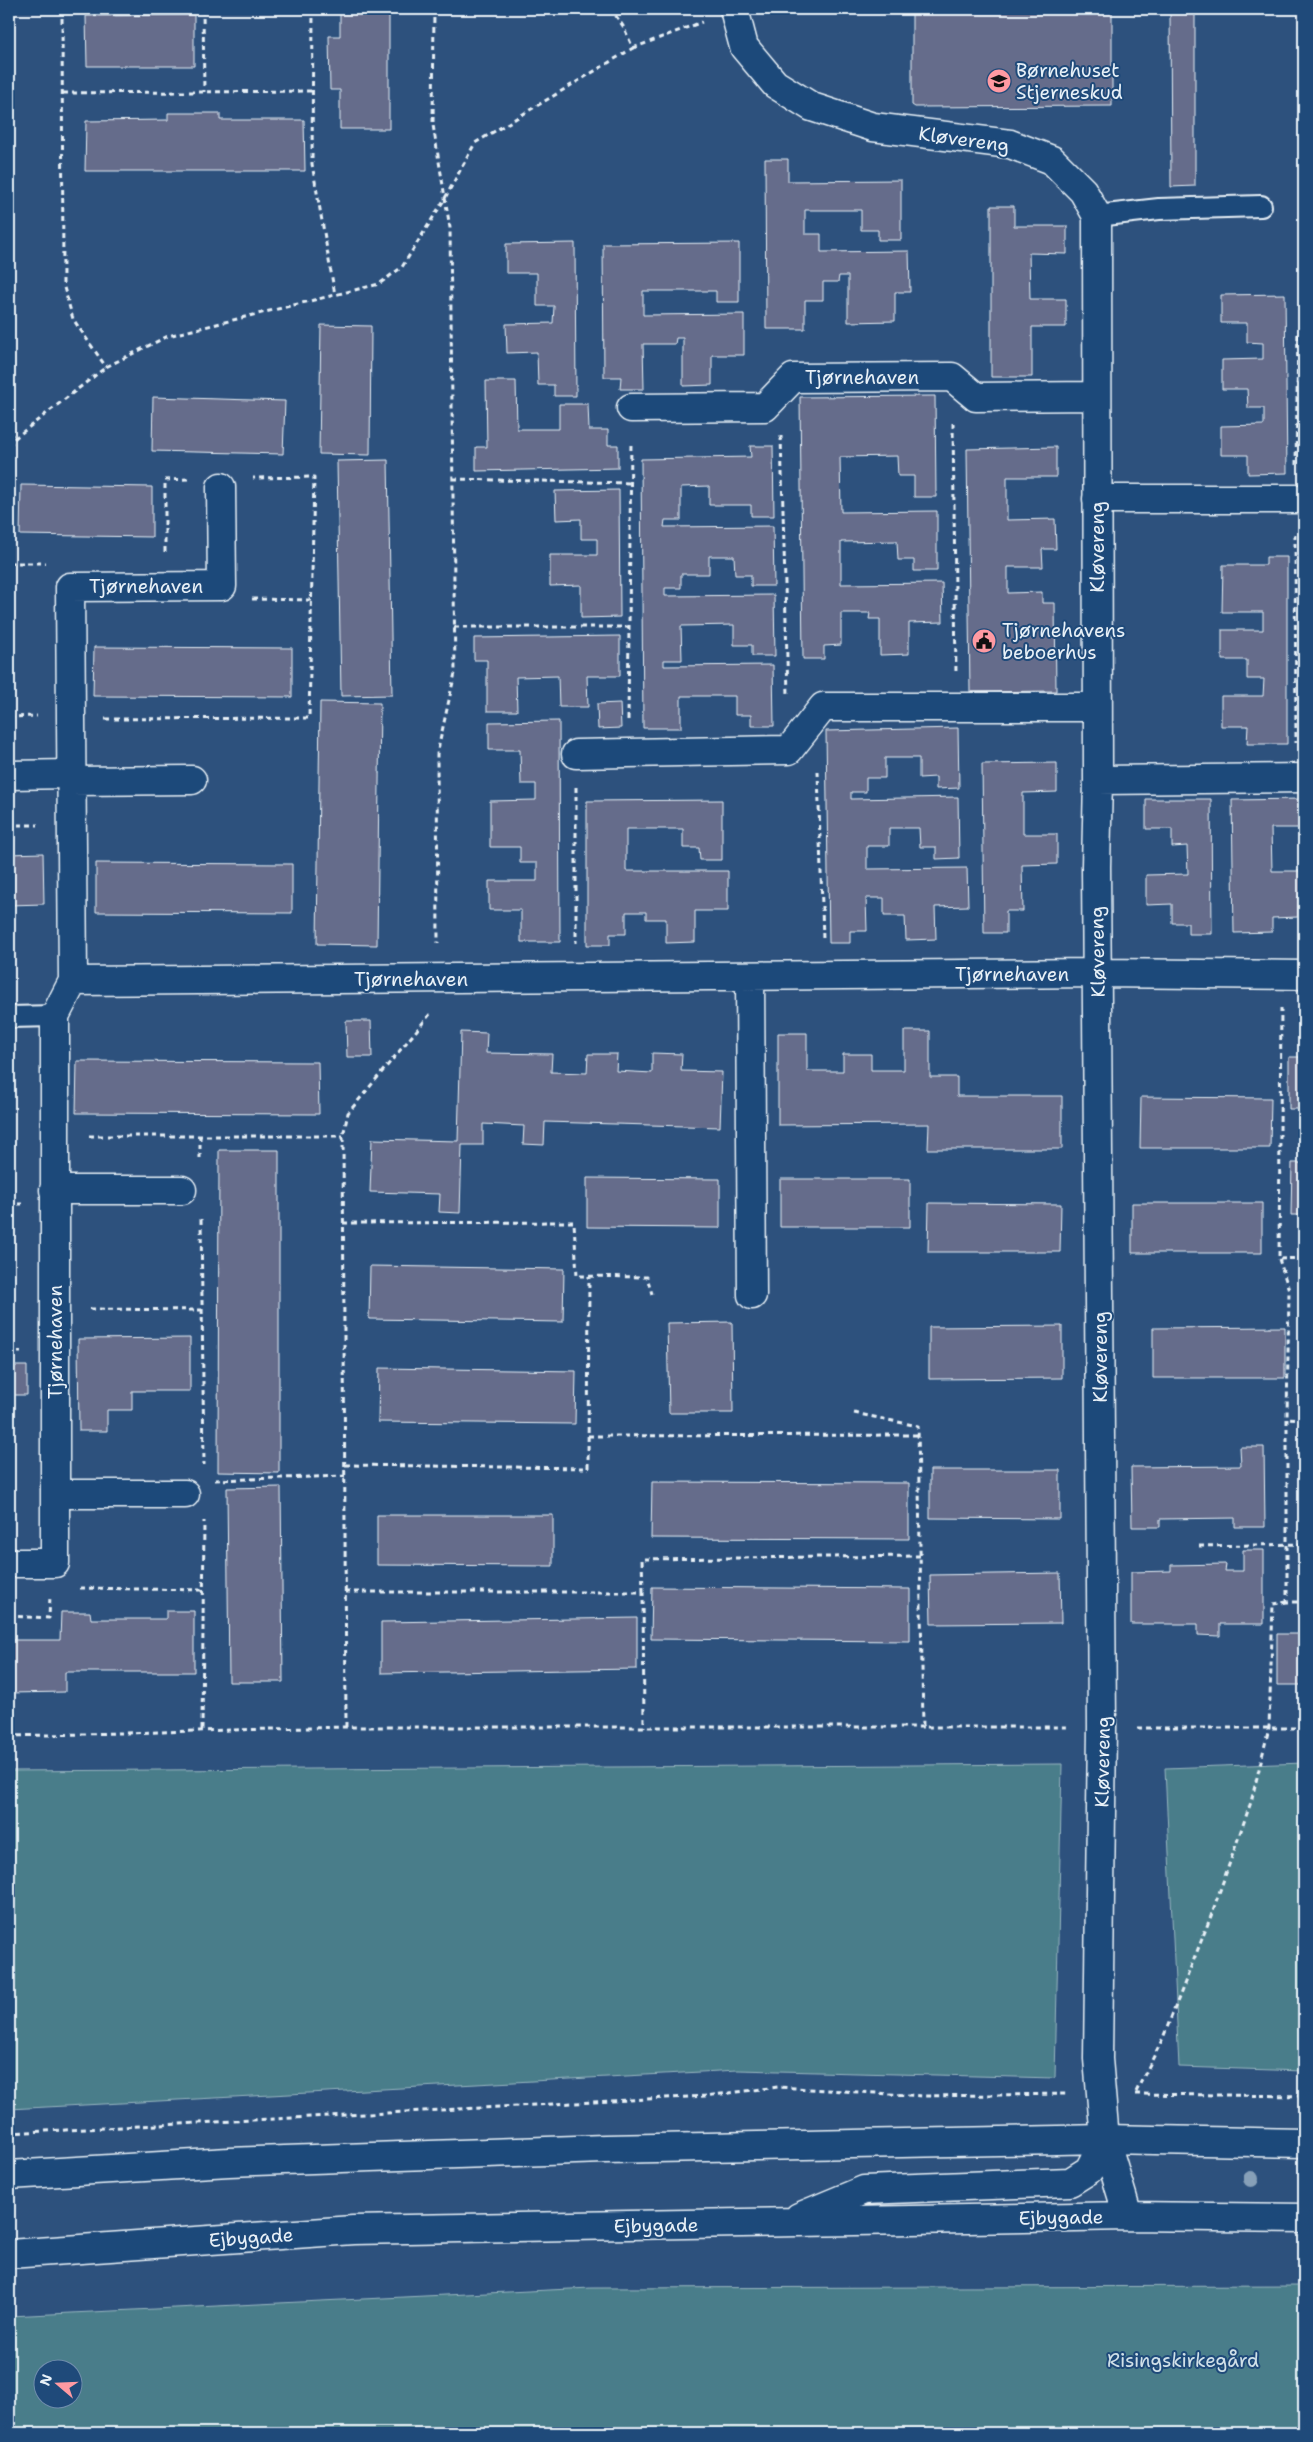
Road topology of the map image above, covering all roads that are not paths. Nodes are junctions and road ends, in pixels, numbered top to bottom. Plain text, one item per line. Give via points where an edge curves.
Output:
1 (734, 10) edge
2 (1261, 206) dead end
3 (1098, 216) junction
4 (1097, 396) junction
5 (631, 408) road end
6 (221, 487) dead end
7 (1097, 499) junction
8 (1300, 500) edge
9 (1097, 706) junction
10 (576, 754) road end
11 (9, 775) edge
12 (71, 777) junction
13 (1300, 778) edge
14 (192, 780) dead end
15 (1098, 780) junction
16 (1098, 973) junction
17 (1292, 975) edge
18 (750, 976) junction
19 (73, 981) junction
20 (55, 1016) junction
21 (9, 1017) edge
22 (54, 1190) junction
23 (182, 1190) dead end
24 (752, 1295) dead end
25 (194, 1487) road end
26 (55, 1494) junction
27 (9, 1563) edge
28 (1105, 2139) junction
29 (1304, 2143) edge
30 (9, 2175) edge
31 (1128, 2216) junction
32 (1304, 2218) edge
33 (784, 2223) junction
34 (9, 2254) edge

1 - 3 street, Kløvereng via 744,47 775,84 812,107 873,127 1010,144 1052,160 1083,191
2 - 3 lane via 1159,209
3 - 4 street, Kløvereng
4 - 5 street, Tjørnehaven via 976,397 952,377 793,378 765,407
4 - 7 street, Kløvereng
6 - 12 street, Tjørnehaven via 222,586 70,587
7 - 8 street
7 - 9 street, Kløvereng
9 - 10 street via 824,707 789,750
9 - 15 street, Kløvereng
11 - 12 street
12 - 14 street
12 - 19 street, Tjørnehaven
13 - 15 street
15 - 16 street, Kløvereng
16 - 17 street, Tjørnehaven
16 - 18 street, Tjørnehaven
16 - 28 street, Kløvereng via 1102,1727 1098,2059
18 - 19 street, Tjørnehaven
18 - 24 street
19 - 20 street, Tjørnehaven
20 - 21 lane
20 - 22 street, Tjørnehaven
22 - 23 street
22 - 26 street, Tjørnehaven
25 - 26 street
26 - 27 street, Tjørnehaven via 55,1563
28 - 29 street
28 - 30 street via 586,2150 229,2162
28 - 31 street, Kløvereng
28 - 33 street via 1089,2170 1070,2182 864,2190
31 - 32 street, Ejbygade
31 - 33 street, Ejbygade
33 - 34 street, Ejbygade via 353,2230

